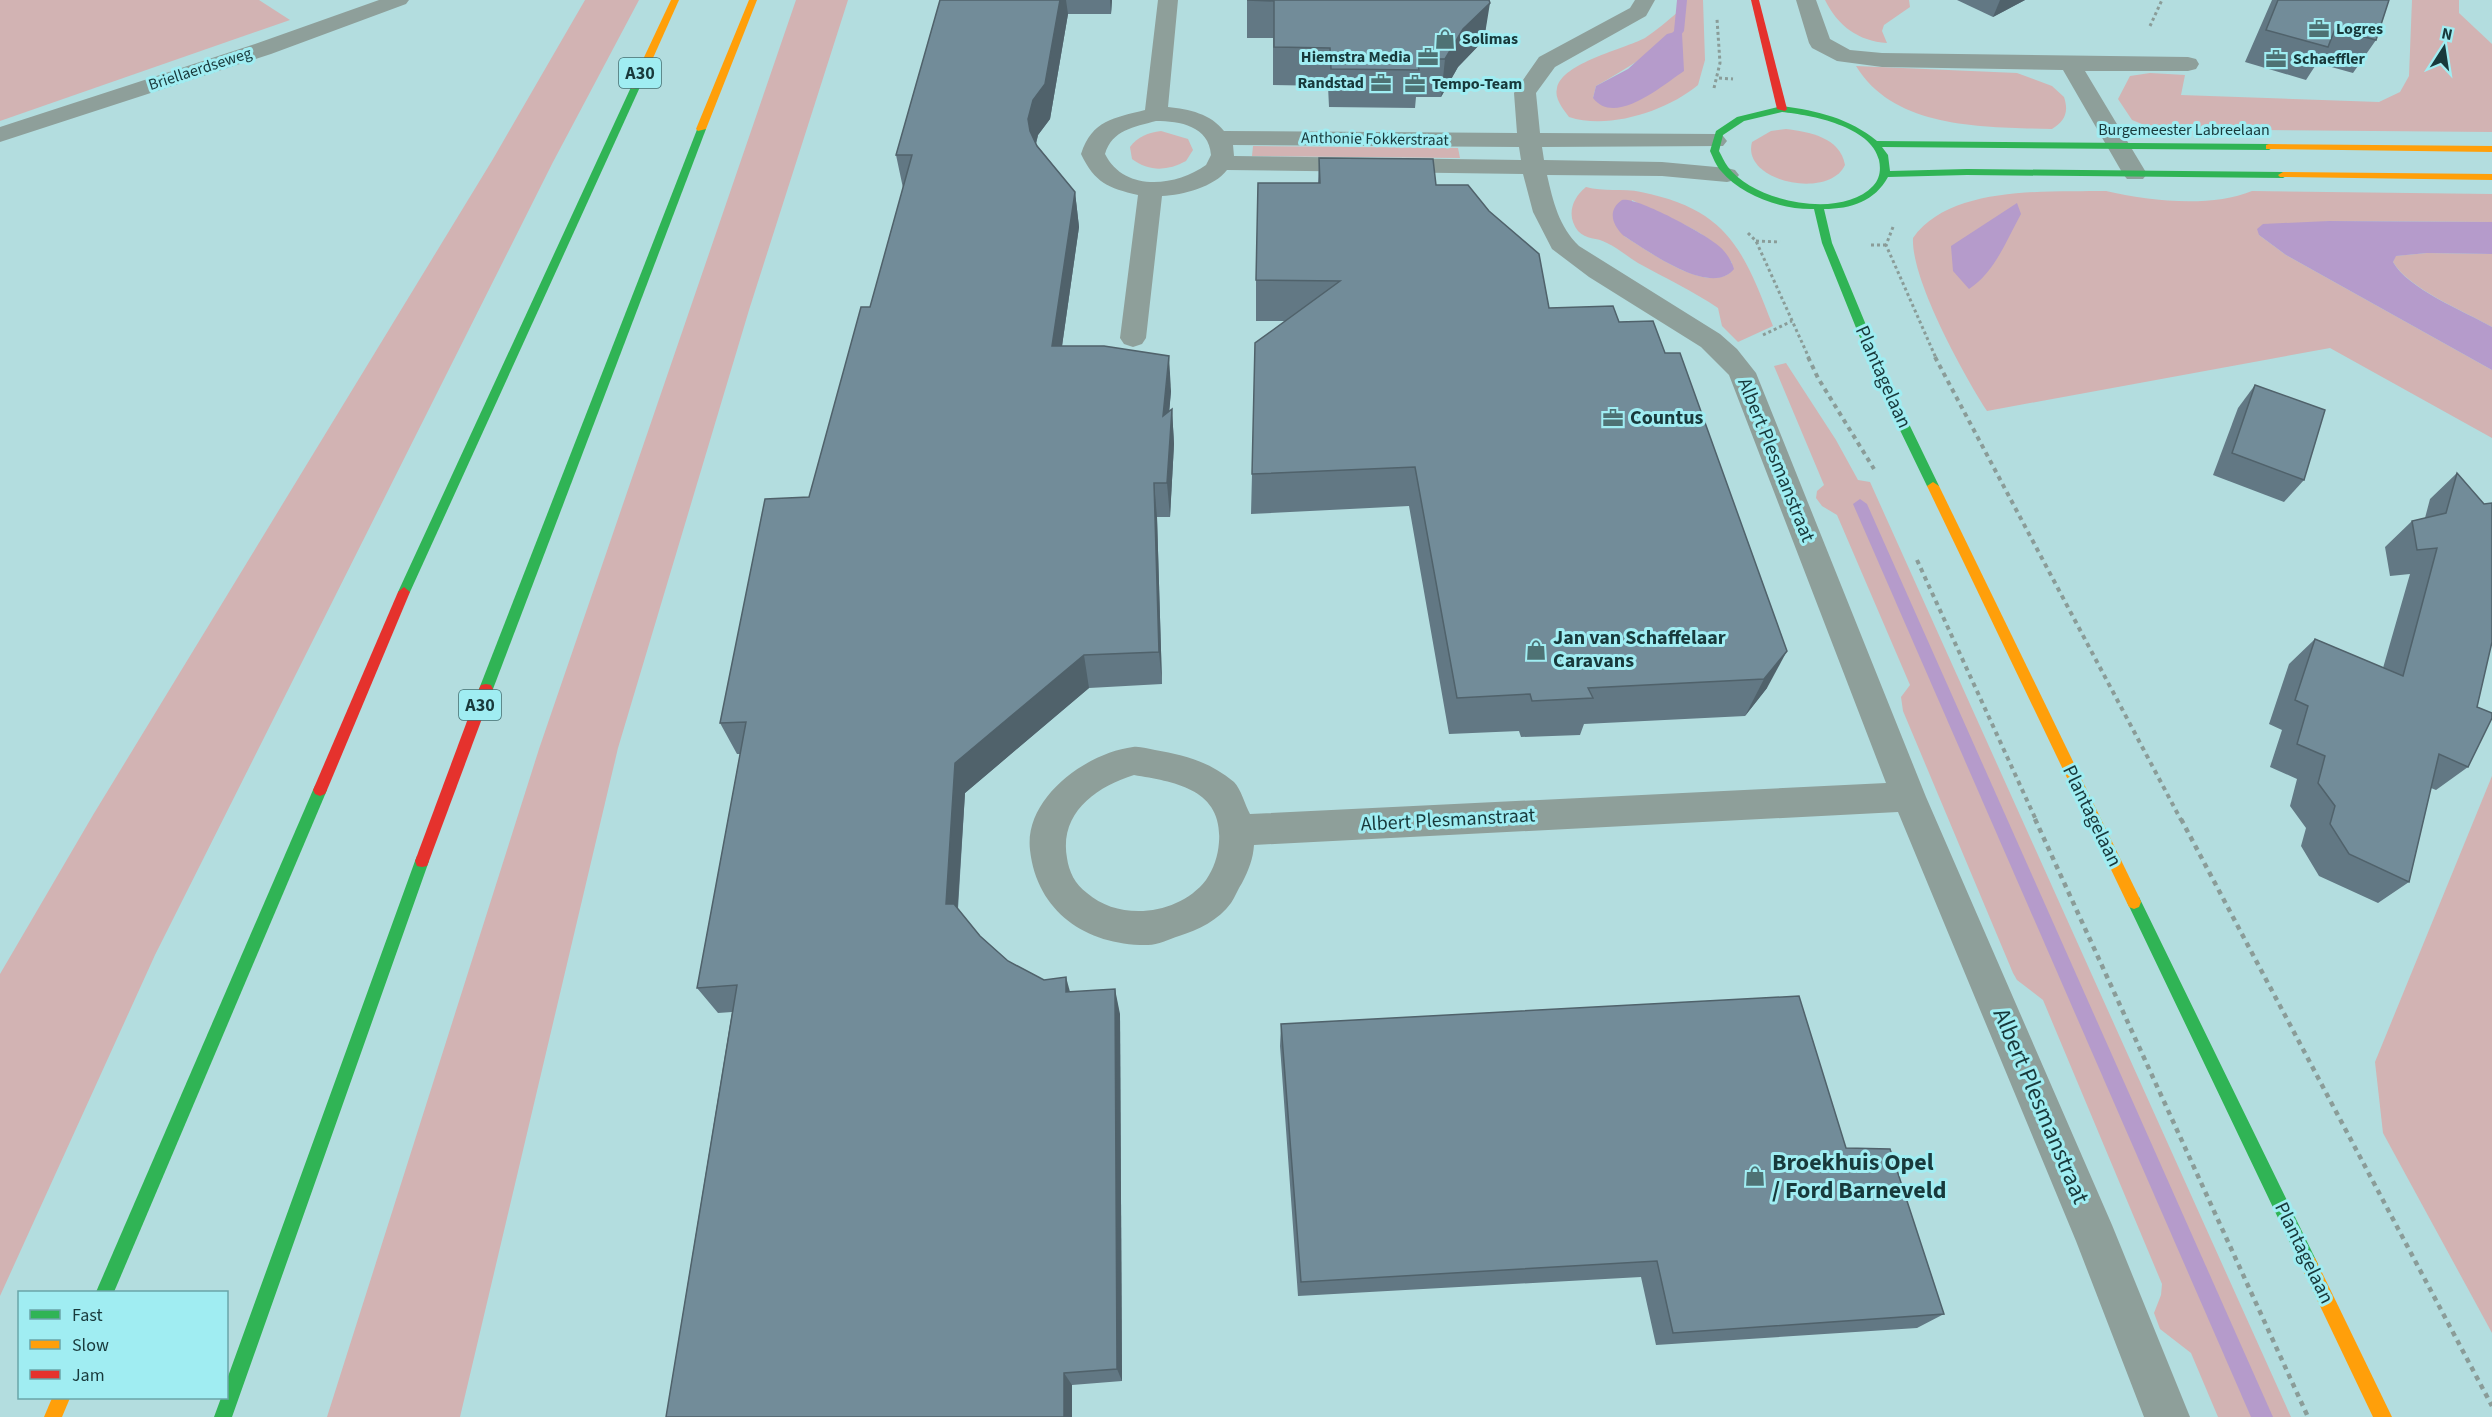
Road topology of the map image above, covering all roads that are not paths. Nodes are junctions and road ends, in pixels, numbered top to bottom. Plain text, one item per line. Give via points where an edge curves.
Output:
1 (399, 0) edge
2 (675, 0) edge
3 (753, 0) edge
4 (1168, 0) edge
5 (1645, 0) edge
6 (1755, 0) edge
7 (1806, 0) edge
8 (2070, 64) junction
9 (2188, 64) dead end
10 (1782, 109) junction
11 (1156, 114) junction
12 (0, 135) edge
13 (1221, 138) junction
14 (1714, 141) junction
15 (1875, 144) junction
16 (2117, 146) junction
17 (2492, 149) edge
18 (1531, 154) junction
19 (1221, 163) junction
20 (1886, 174) junction
21 (2135, 174) junction
22 (1727, 175) junction
23 (2492, 177) edge
24 (1151, 190) junction
25 (1820, 208) junction
26 (1134, 338) dead end
27 (1909, 797) junction
28 (1239, 830) junction
29 (106, 1291) edge
30 (61, 1399) edge
31 (52, 1417) edge
32 (223, 1417) edge
33 (2167, 1417) edge
34 (2383, 1417) edge

1 - 12 street, Briellaerdseweg
2 - 29 main road, A30 via 400,601
3 - 32 main road, A30 via 513,614
4 - 11 street
5 - 18 street via 1639,12 1547,62 1525,93
6 - 10 main road
7 - 8 street via 1820,43 1845,56
8 - 9 street
8 - 16 street
10 - 14 main road via 1737,118 1722,128
10 - 15 main road via 1845,123
11 - 13 street via 1195,119
11 - 24 street via 1116,123 1102,133 1092,158 1111,180
13 - 18 street, Anthonie Fokkerstraat
13 - 19 street
14 - 18 street, Anthonie Fokkerstraat
14 - 22 main road via 1714,152
15 - 16 main road, Burgemeester Labreelaan
15 - 20 main road via 1884,159
16 - 17 main road, Burgemeester Labreelaan
16 - 21 street
18 - 19 street, Anthonie Fokkerstraat
18 - 22 street, Anthonie Fokkerstraat
18 - 27 street, Albert Plesmanstraat via 1550,224 1562,243 1587,263 1713,340 1742,373
19 - 24 street via 1194,184
20 - 21 main road
20 - 25 main road via 1880,188 1866,198 1845,206
21 - 23 main road
22 - 25 main road via 1758,195
24 - 26 street
25 - 34 main road, Plantagelaan via 1827,243 1889,395
27 - 28 street, Albert Plesmanstraat
27 - 33 street, Albert Plesmanstraat via 2097,1240
28 - 28 street via 1231,805 1214,784 1191,769 1163,762 1134,761 1106,768 1081,783 1062,803 1050,827 1047,854 1055,882 1075,906 1102,922 1136,928 1171,924 1201,909 1224,887 1237,859
30 - 31 main road

